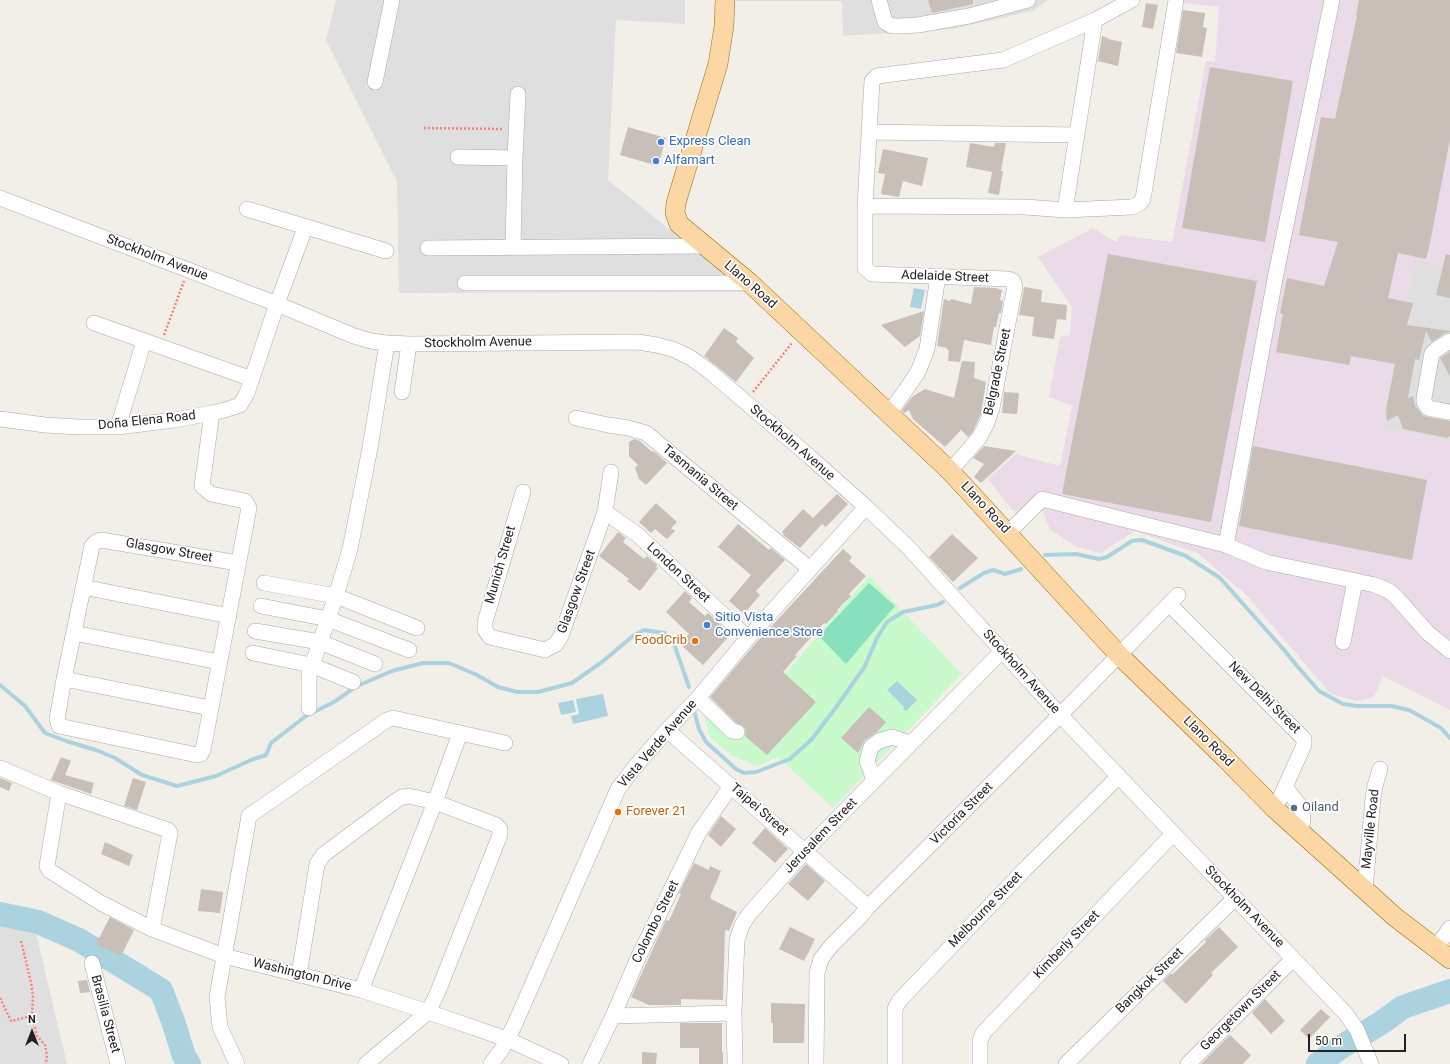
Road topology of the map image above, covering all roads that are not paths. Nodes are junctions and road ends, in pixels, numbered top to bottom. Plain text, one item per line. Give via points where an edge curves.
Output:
1 (392, 0) edge
2 (725, 0) edge
3 (879, 0) edge
4 (1028, 0) edge
5 (1132, 0) edge
6 (1176, 0) edge
7 (1332, 0) edge
8 (1095, 20) junction
9 (375, 82) dead end
10 (518, 94) dead end
11 (870, 132) junction
12 (1077, 134) junction
13 (458, 157) dead end
14 (515, 158) junction
15 (0, 198) edge
16 (865, 206) junction
17 (247, 209) dead end
18 (1065, 210) junction
19 (305, 228) junction
20 (707, 246) junction
21 (513, 247) junction
22 (428, 248) dead end
23 (386, 251) dead end
24 (938, 276) junction
25 (465, 283) dead end
26 (750, 283) junction
27 (1015, 286) joint
28 (277, 304) junction
29 (94, 323) dead end
30 (144, 341) junction
31 (1450, 341) edge
32 (387, 343) junction
33 (409, 344) junction
34 (252, 379) junction
35 (402, 392) dead end
36 (1450, 412) edge
37 (212, 413) junction
38 (889, 413) junction
39 (576, 418) dead end
40 (0, 419) edge
41 (118, 426) junction
42 (950, 471) junction
43 (611, 472) dead end
44 (523, 492) dead end
45 (866, 507) junction
46 (605, 512) junction
47 (1008, 533) junction
48 (1226, 545) junction
49 (238, 563) junction
50 (810, 569) junction
51 (1354, 581) junction
52 (264, 583) dead end
53 (83, 587) junction
54 (336, 596) junction
55 (1174, 599) joint
56 (261, 606) dead end
57 (229, 616) junction
58 (328, 619) junction
59 (417, 628) dead end
60 (255, 631) dead end
61 (74, 633) junction
62 (490, 637) joint
63 (748, 638) junction
64 (320, 642) junction
65 (1343, 642) dead end
66 (409, 650) dead end
67 (1002, 651) junction
68 (1450, 651) edge
69 (253, 653) dead end
70 (1119, 655) junction
71 (219, 662) junction
72 (375, 664) dead end
73 (312, 665) junction
74 (64, 679) junction
75 (353, 682) dead end
76 (698, 698) junction
77 (210, 708) junction
78 (309, 708) dead end
79 (1060, 716) junction
80 (667, 730) junction
81 (737, 732) dead end
82 (460, 733) junction
83 (505, 743) dead end
84 (910, 743) junction
85 (0, 768) edge
86 (1380, 769) dead end
87 (1118, 776) junction
88 (874, 780) junction
89 (732, 786) junction
90 (1285, 787) junction
91 (59, 793) junction
92 (435, 802) junction
93 (1275, 809) junction
94 (1300, 832) junction
95 (1174, 834) junction
96 (805, 851) junction
97 (1365, 890) junction
98 (1235, 898) junction
99 (868, 907) junction
100 (1450, 928) edge
101 (152, 929) junction
102 (1443, 954) edge
103 (224, 956) junction
104 (1293, 959) junction
105 (92, 963) dead end
106 (299, 975) junction
107 (361, 990) junction
108 (428, 1012) junction
109 (734, 1013) junction
110 (613, 1016) junction
111 (507, 1039) junction
112 (118, 1064) edge
113 (237, 1064) edge
114 (366, 1064) edge
115 (491, 1064) edge
116 (561, 1064) edge
117 (590, 1064) edge
118 (735, 1064) edge
119 (816, 1064) edge
120 (895, 1064) edge
121 (980, 1064) edge
122 (1066, 1064) edge
123 (1188, 1064) edge
124 (1371, 1064) edge

1 - 9 street
2 - 20 main road, Llano Road via 718,64 681,184 675,213 679,224
3 - 4 street via 885,22 892,26 918,25 969,16
5 - 8 street
6 - 18 street via 1143,199 1132,208
7 - 48 street via 1275,279
8 - 11 street via 1003,60 878,76 872,81
8 - 12 street
10 - 14 street
11 - 12 street
11 - 16 street
12 - 18 street
13 - 14 street
14 - 21 street
15 - 28 street, Stockholm Avenue
16 - 18 street via 1025,207
16 - 24 street, Adelaide Street via 865,268 872,274
17 - 19 street
19 - 23 street
19 - 28 street, Doña Elena Road
20 - 21 street
20 - 26 main road, Llano Road
21 - 22 street
24 - 27 street, Adelaide Street via 1008,279 1013,281
24 - 38 street via 927,349 918,372
25 - 26 street
26 - 38 main road, Llano Road
27 - 42 street, Belgrade Street via 987,423 979,438
28 - 32 street, Stockholm Avenue via 354,336
28 - 34 street, Doña Elena Road
29 - 30 street
30 - 34 street
30 - 41 street
31 - 36 street via 1431,356 1424,398 1428,408
32 - 33 street, Stockholm Avenue
32 - 54 street via 356,521
33 - 35 street
33 - 45 street, Stockholm Avenue via 614,341 638,342 675,350 709,371
34 - 37 street, Doña Elena Road via 240,405
37 - 41 street, Doña Elena Road
37 - 49 street via 202,486 211,494 245,501 249,508
38 - 42 main road, Llano Road
39 - 50 street, Tasmania Street via 646,434
40 - 41 street, Doña Elena Road via 52,426
42 - 47 main road, Llano Road
43 - 46 street, Glasgow Street
44 - 62 street, Munich Street via 484,622 485,630
45 - 50 street, Vista Verde Avenue
45 - 67 street, Stockholm Avenue via 908,548
46 - 62 street, Glasgow Street via 556,644 545,650
46 - 63 street, London Street via 638,535
47 - 48 street via 1042,499
47 - 70 main road, Llano Road
48 - 51 street via 1266,562
49 - 53 street, Glasgow Street via 101,540 92,546
49 - 57 street
50 - 63 street, Vista Verde Avenue
51 - 65 street
51 - 68 street via 1389,591 1428,633
52 - 54 street
53 - 57 street
53 - 61 street
54 - 58 street
54 - 59 street
55 - 70 street, Victoria Street
55 - 90 street, New Delhi Street via 1302,736 1304,745
56 - 58 street
57 - 71 street
58 - 64 street
58 - 66 street
60 - 64 street
61 - 71 street
61 - 74 street
63 - 76 street, Vista Verde Avenue
64 - 72 street
64 - 73 street
67 - 79 street, Stockholm Avenue
67 - 84 street, Jerusalem Street
69 - 73 street
70 - 79 street, Victoria Street
70 - 93 main road, Llano Road
71 - 77 street
73 - 75 street
73 - 78 street via 308,684
74 - 77 street
74 - 77 street via 57,718 59,726 197,755 203,750
76 - 80 street, Vista Verde Avenue
76 - 81 street via 732,731
79 - 87 street, Stockholm Avenue
79 - 99 street, Victoria Street
80 - 89 street, Taipei Street
80 - 111 street, Vista Verde Avenue via 625,779 613,799
82 - 83 street
82 - 92 street
82 - 103 street via 393,718 387,720 248,816
84 - 88 street, Jerusalem Street
84 - 88 street via 892,737 878,741 871,747 867,761
85 - 91 street
86 - 97 street, Mayville Road via 1373,798
87 - 95 street, Stockholm Avenue
87 - 120 street, Melbourne Street via 899,1001 895,1009
88 - 96 street, Jerusalem Street
89 - 96 street, Taipei Street
89 - 110 street, Colombo Street via 699,832
90 - 93 street, New Delhi Street
90 - 94 street via 1300,806 1303,820
91 - 101 street, Washington Drive via 47,866 50,871 102,903
91 - 101 street via 170,832
92 - 106 street via 409,796 402,797 323,855 317,864
92 - 107 street
92 - 108 street via 496,825 500,829 500,835
93 - 94 main road, Llano Road
94 - 97 main road, Llano Road
95 - 98 street, Stockholm Avenue
95 - 121 street, Kimberly Street via 983,1033 980,1041
96 - 99 street, Taipei Street
96 - 109 street, Jerusalem Street via 742,925 737,940
97 - 102 main road, Llano Road
98 - 104 street, Stockholm Avenue
98 - 122 street, Bangkok Street
99 - 119 street, Victoria Street via 821,959 817,972
100 - 102 street
101 - 103 street, Washington Drive
103 - 106 street, Washington Drive
103 - 113 street via 217,997 220,1027
104 - 123 street, Georgetown Street
104 - 124 street, Stockholm Avenue via 1346,1014 1360,1036
105 - 112 street, Brasilia Street
106 - 107 street, Washington Drive
107 - 108 street, Washington Drive
108 - 111 street, Washington Drive
108 - 114 street
109 - 110 street
109 - 118 street, Jerusalem Street
110 - 117 street, Colombo Street
111 - 115 street, Vista Verde Avenue
111 - 116 street, Washington Drive

